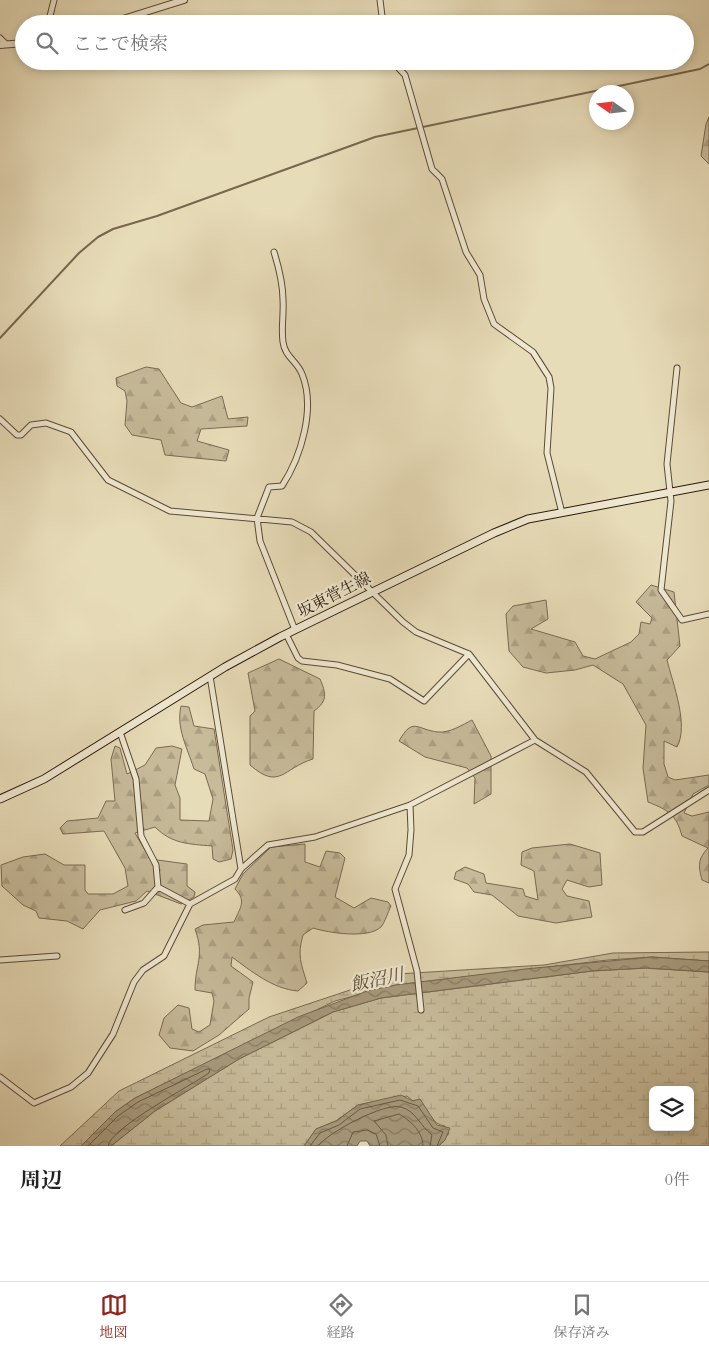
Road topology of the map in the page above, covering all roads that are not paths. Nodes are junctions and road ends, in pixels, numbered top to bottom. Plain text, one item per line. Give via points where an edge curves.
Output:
1 (54, 0) edge
2 (184, 0) edge
3 (380, 0) edge
4 (50, 15) edge
5 (136, 15) edge
6 (382, 15) edge
7 (0, 38) edge
8 (3, 45) edge
9 (400, 70) edge
10 (274, 252) dead end
11 (677, 368) dead end
12 (0, 419) edge
13 (709, 485) edge
14 (670, 493) junction
15 (562, 513) junction
16 (257, 518) junction
17 (372, 592) junction
18 (709, 614) edge
19 (295, 630) junction
20 (286, 634) junction
21 (469, 654) junction
22 (210, 676) junction
23 (120, 732) junction
24 (535, 740) junction
25 (709, 790) edge
26 (0, 800) edge
27 (410, 804) junction
28 (241, 869) junction
29 (158, 888) junction
30 (190, 904) junction
31 (125, 910) dead end
32 (57, 956) dead end
33 (0, 960) edge
34 (421, 1009) dead end
35 (0, 1077) edge

1 - 4 street
2 - 5 street
3 - 6 street
7 - 8 street
9 - 15 street via 405,75 432,169 442,179 466,252 480,275 484,299 494,324 533,352 550,377 547,453
10 - 16 street via 284,300 283,344 286,356 302,372 307,424 292,471 282,486 269,487
11 - 14 street via 667,464
12 - 16 street via 17,435 31,425 46,424 72,432 108,480 170,511
13 - 14 main road, 坂東菅生線
14 - 15 main road, 坂東菅生線
14 - 18 street via 661,590 682,620
15 - 17 main road, 坂東菅生線 via 515,524
16 - 17 street via 292,522 311,532
16 - 19 street via 260,541
17 - 19 main road, 坂東菅生線
17 - 21 street via 416,632
19 - 20 main road, 坂東菅生線
20 - 21 street via 302,661 338,665 390,680 424,701
20 - 22 main road, 坂東菅生線
21 - 24 street
22 - 23 main road, 坂東菅生線
22 - 28 street
23 - 26 main road, 坂東菅生線 via 44,778
23 - 29 street via 136,779 141,836 156,865
24 - 25 street via 586,772 635,832 643,832
24 - 27 street
27 - 28 street via 315,837 268,845
27 - 34 street via 409,855 395,889 417,970
28 - 30 street via 224,886
29 - 30 street
29 - 31 street via 144,903
30 - 35 street via 164,956 143,970 134,982 113,1034 88,1073 71,1087 34,1104
32 - 33 street

